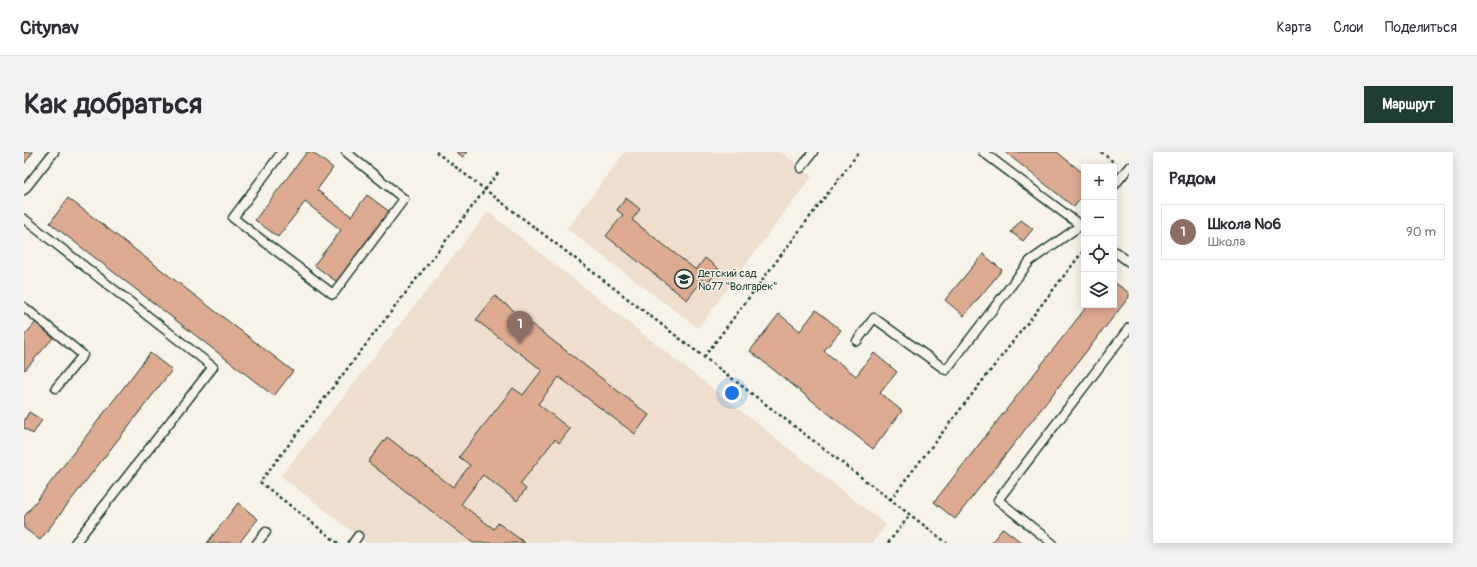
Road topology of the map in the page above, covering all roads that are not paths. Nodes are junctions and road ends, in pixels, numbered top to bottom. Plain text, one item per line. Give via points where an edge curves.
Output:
1 (54, 152) edge
2 (282, 152) edge
3 (346, 152) edge
4 (813, 152) edge
5 (983, 152) edge
6 (1129, 167) edge
7 (801, 168) dead end
8 (1117, 182) edge
9 (24, 190) edge
10 (24, 220) edge
11 (1081, 225) edge
12 (1081, 227) edge
13 (1117, 253) edge
14 (1129, 262) edge
15 (24, 307) edge
16 (1129, 328) edge
17 (857, 341) dead end
18 (56, 388) dead end
19 (266, 532) dead end
20 (75, 543) edge
21 (257, 543) edge
22 (1052, 543) edge

1 - 9 lane
2 - 3 lane via 233,218 333,294 404,199
4 - 7 lane
5 - 11 lane
6 - 8 lane
10 - 20 lane via 213,367
12 - 17 lane via 1030,261 946,370 874,318
13 - 14 lane
15 - 18 lane via 83,355
16 - 22 lane via 998,500
19 - 21 lane

